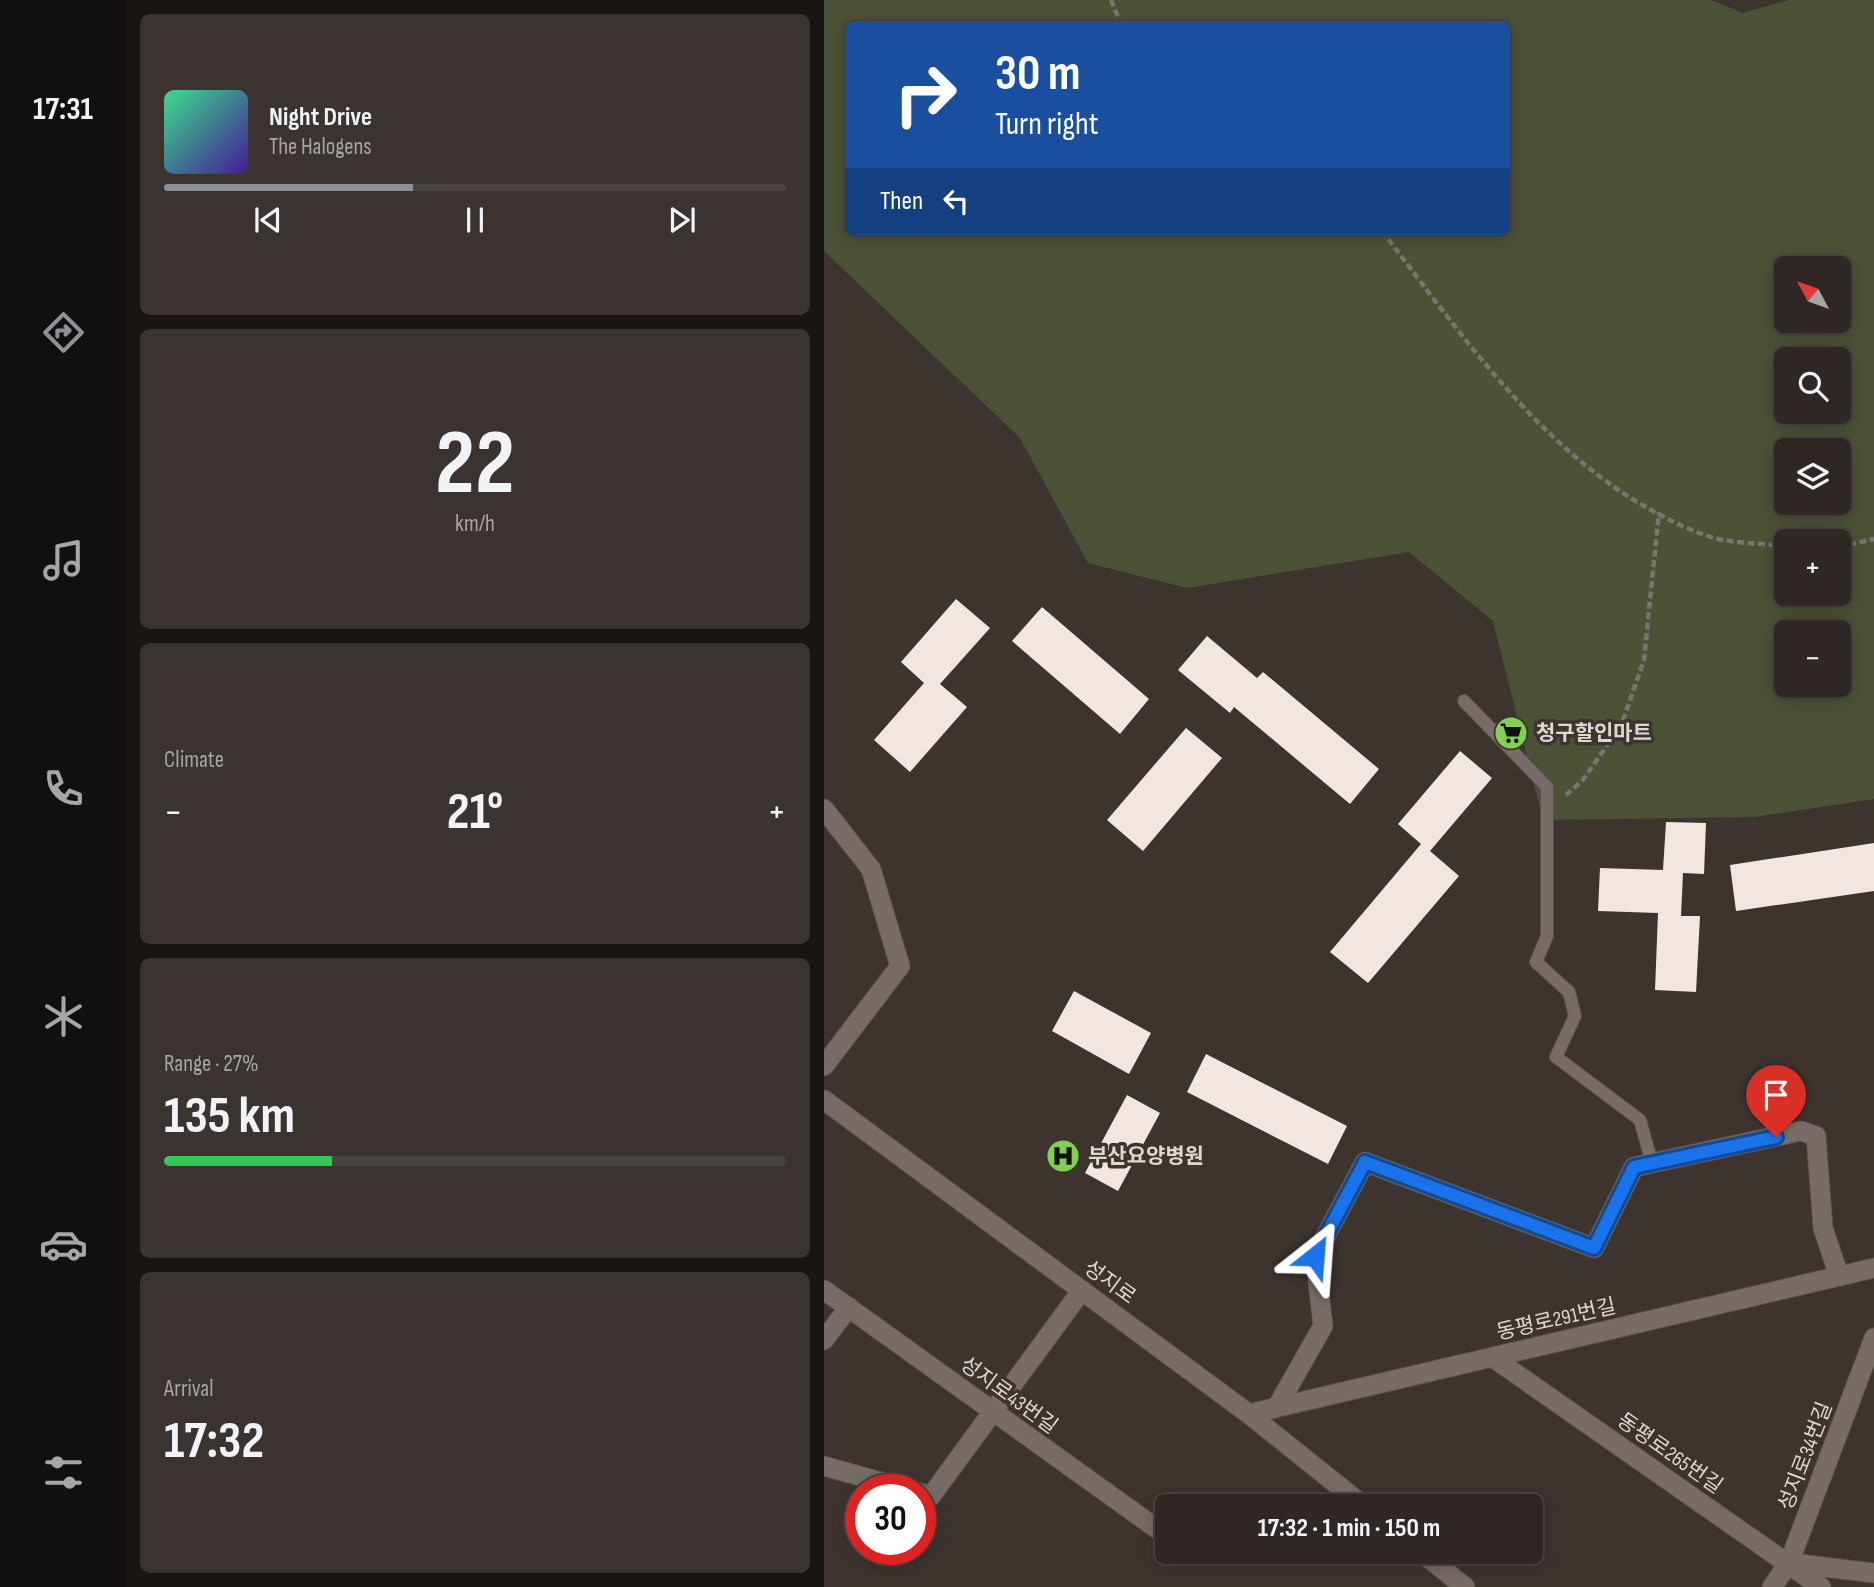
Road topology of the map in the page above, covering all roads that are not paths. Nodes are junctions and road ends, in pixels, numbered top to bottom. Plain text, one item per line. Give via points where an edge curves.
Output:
1 (1464, 701) dead end
2 (824, 809) edge
3 (824, 1066) edge
4 (824, 1100) edge
5 (1652, 1163) junction
6 (1874, 1268) edge
7 (1839, 1276) junction
8 (824, 1290) edge
9 (1082, 1290) junction
10 (849, 1307) junction
11 (1874, 1338) edge
12 (824, 1340) edge
13 (1492, 1357) junction
14 (1277, 1407) junction
15 (992, 1411) junction
16 (1249, 1414) junction
17 (824, 1465) edge
18 (855, 1474) edge
19 (936, 1489) edge
20 (1349, 1494) edge
21 (1155, 1526) edge
22 (1789, 1563) junction
23 (1436, 1564) edge
24 (1874, 1573) edge
25 (1464, 1587) edge
26 (1772, 1587) edge
27 (1821, 1587) edge

1 - 5 lane via 1547,787 1547,936 1536,962 1569,992 1575,1016 1556,1057 1640,1120
2 - 3 street via 871,869 900,966
4 - 9 street, 성지로
5 - 7 street via 1801,1131 1816,1136 1823,1228
5 - 14 street via 1634,1167 1594,1248 1365,1162 1315,1256 1323,1326
6 - 7 street, 동평로291번길
7 - 13 street, 동평로291번길
8 - 10 street, 성지로43번길
9 - 15 street
9 - 16 street, 성지로
10 - 12 street
10 - 15 street, 성지로43번길
11 - 22 street, 성지로34번길
13 - 14 street, 동평로291번길
13 - 22 street, 동평로265번길
14 - 16 street, 동평로291번길
15 - 19 street
15 - 21 street, 성지로43번길
16 - 20 street, 성지로
17 - 18 street
22 - 24 street
22 - 26 street, 성지로34번길
22 - 27 street, 동평로265번길
23 - 25 street

